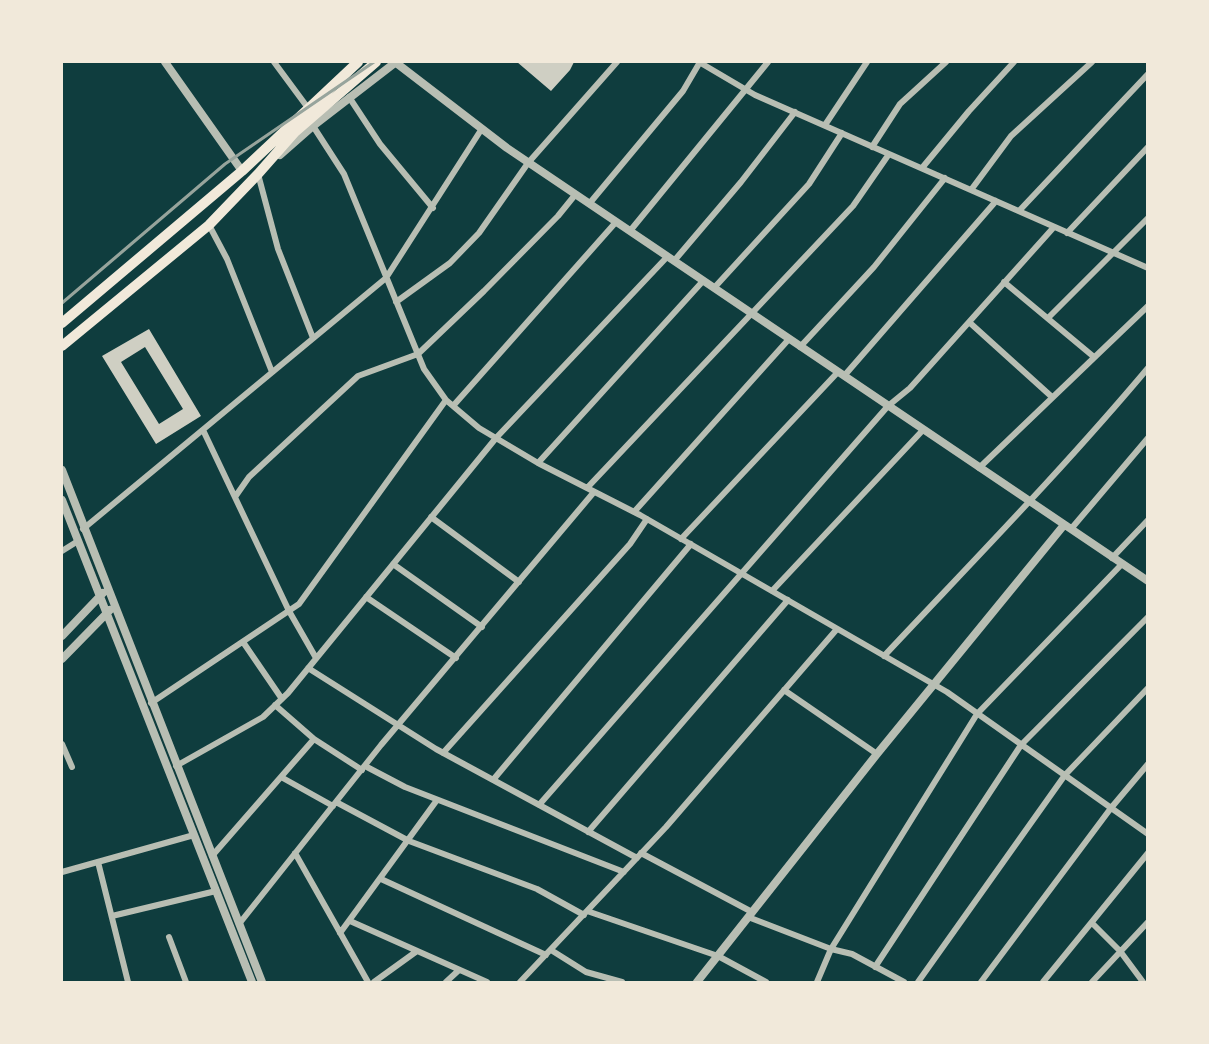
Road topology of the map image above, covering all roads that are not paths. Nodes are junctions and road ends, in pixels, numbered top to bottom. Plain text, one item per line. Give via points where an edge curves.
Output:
1 (165, 62) edge
2 (273, 62) edge
3 (358, 62) edge
4 (376, 62) edge
5 (396, 62) edge
6 (616, 62) edge
7 (700, 62) edge
8 (715, 62) edge
9 (768, 62) edge
10 (867, 62) edge
11 (946, 62) edge
12 (1014, 62) edge
13 (1092, 62) edge
14 (711, 69) junction
15 (1148, 74) edge
16 (746, 89) junction
17 (349, 98) junction
18 (312, 111) junction
19 (795, 112) junction
20 (825, 125) junction
21 (313, 126) junction
22 (481, 130) junction
23 (842, 133) junction
24 (872, 147) junction
25 (1148, 147) edge
26 (890, 154) junction
27 (528, 163) junction
28 (922, 168) junction
29 (242, 171) junction
30 (258, 174) junction
31 (945, 178) junction
32 (971, 190) junction
33 (575, 195) junction
34 (996, 201) junction
35 (589, 204) junction
36 (433, 208) junction
37 (1019, 211) junction
38 (1148, 218) edge
39 (616, 222) junction
40 (209, 225) junction
41 (1054, 226) junction
42 (630, 231) junction
43 (1067, 232) junction
44 (1114, 253) junction
45 (670, 259) junction
46 (1148, 268) edge
47 (386, 278) junction
48 (703, 281) junction
49 (1004, 282) junction
50 (714, 288) junction
51 (396, 302) junction
52 (1148, 306) edge
53 (752, 314) junction
54 (1048, 318) junction
55 (62, 322) edge
56 (969, 322) junction
57 (313, 338) junction
58 (789, 339) junction
59 (62, 346) edge
60 (800, 346) junction
61 (418, 354) junction
62 (1094, 357) junction
63 (1148, 368) edge
64 (272, 372) junction
65 (841, 374) junction
66 (1052, 397) junction
67 (446, 400) junction
68 (453, 406) junction
69 (888, 406) junction
70 (203, 430) junction
71 (923, 430) junction
72 (496, 438) junction
73 (1148, 438) edge
74 (538, 463) junction
75 (979, 468) junction
76 (62, 470) edge
77 (590, 490) junction
78 (235, 497) junction
79 (62, 500) edge
80 (1030, 502) junction
81 (634, 512) junction
82 (431, 517) junction
83 (647, 519) junction
84 (1148, 520) edge
85 (1068, 527) junction
86 (83, 529) junction
87 (681, 539) junction
88 (78, 541) junction
89 (691, 544) junction
90 (62, 551) edge
91 (1112, 558) junction
92 (393, 564) junction
93 (1122, 564) junction
94 (740, 573) junction
95 (1148, 581) edge
96 (519, 582) junction
97 (107, 589) junction
98 (772, 591) junction
99 (100, 596) junction
100 (366, 597) junction
101 (788, 600) junction
102 (114, 606) junction
103 (290, 611) junction
104 (107, 613) junction
105 (1148, 617) edge
106 (482, 627) junction
107 (837, 629) junction
108 (62, 636) edge
109 (243, 642) junction
110 (884, 656) junction
111 (316, 658) junction
112 (456, 658) junction
113 (62, 659) edge
114 (308, 668) junction
115 (934, 685) junction
116 (1148, 688) edge
117 (784, 690) junction
118 (282, 699) junction
119 (152, 703) junction
120 (275, 705) junction
121 (977, 714) junction
122 (399, 724) junction
123 (314, 739) junction
124 (62, 744) edge
125 (1021, 745) junction
126 (443, 753) junction
127 (877, 754) junction
128 (1148, 764) edge
129 (176, 766) junction
130 (72, 767) dead end
131 (364, 768) junction
132 (1065, 775) junction
133 (281, 777) junction
134 (493, 780) junction
135 (438, 800) junction
136 (334, 804) junction
137 (539, 805) junction
138 (1111, 808) junction
139 (588, 832) junction
140 (1148, 834) edge
141 (194, 835) junction
142 (409, 840) junction
143 (295, 853) junction
144 (1148, 853) edge
145 (212, 856) junction
146 (639, 856) junction
147 (98, 862) junction
148 (62, 872) edge
149 (624, 872) junction
150 (381, 879) junction
151 (216, 891) junction
152 (585, 913) junction
153 (750, 915) junction
154 (112, 916) junction
155 (350, 921) junction
156 (1148, 922) edge
157 (1092, 923) junction
158 (239, 924) junction
159 (340, 933) junction
160 (169, 937) dead end
161 (831, 949) junction
162 (417, 951) junction
163 (1120, 951) junction
164 (549, 952) junction
165 (718, 956) junction
166 (875, 967) junction
167 (459, 970) junction
168 (128, 982) edge
169 (186, 982) edge
170 (252, 982) edge
171 (262, 982) edge
172 (368, 982) edge
173 (374, 982) edge
174 (446, 982) edge
175 (487, 982) edge
176 (520, 982) edge
177 (622, 982) edge
178 (697, 982) edge
179 (766, 982) edge
180 (817, 982) edge
181 (904, 982) edge
182 (918, 982) edge
183 (981, 982) edge
184 (1043, 982) edge
185 (1092, 982) edge
186 (1143, 982) edge

1 - 29 street
2 - 18 street
3 - 18 main road
4 - 18 main road
5 - 17 street
5 - 22 street
6 - 27 street
7 - 14 street
7 - 35 street via 682,91
8 - 14 street
9 - 16 street
10 - 20 street
11 - 24 street via 900,104
12 - 28 street
13 - 32 street via 1011,136
14 - 16 street
15 - 37 street
16 - 19 street
16 - 42 street
17 - 21 street
17 - 36 street via 380,144
18 - 29 main road
18 - 30 main road
19 - 20 street
19 - 45 street via 741,182
20 - 23 street
21 - 30 street
21 - 47 street via 344,174
22 - 27 street
22 - 36 street
23 - 24 street
23 - 50 street via 808,184
24 - 26 street
25 - 43 street
26 - 28 street
26 - 53 street via 853,206
27 - 33 street
27 - 51 street via 479,233 450,263
28 - 31 street
29 - 55 main road
30 - 40 main road
30 - 57 street via 278,249
31 - 32 street
31 - 60 street via 874,267
32 - 34 street
33 - 35 street
33 - 61 street
34 - 37 street
34 - 65 street
35 - 39 street
36 - 47 street
37 - 41 street
38 - 44 street
39 - 42 street
39 - 68 street
40 - 59 main road
40 - 64 street via 227,259
41 - 43 street
41 - 49 street
42 - 45 street
43 - 44 street
44 - 46 street
44 - 54 street
45 - 48 street
45 - 72 street
47 - 51 street
47 - 57 street
48 - 50 street
48 - 74 street
49 - 54 street
49 - 56 street
50 - 53 street
51 - 61 street
52 - 62 street
53 - 58 street
53 - 77 street
54 - 62 street
56 - 66 street
56 - 69 street via 910,388
57 - 64 street
58 - 60 street
58 - 81 street
60 - 65 street
61 - 67 street
61 - 78 street via 358,375 249,477
62 - 66 street
63 - 80 street
64 - 70 street
65 - 69 street
65 - 87 street
66 - 75 street
67 - 68 street
67 - 103 street via 299,604
68 - 72 street
69 - 71 street
69 - 94 street
70 - 78 street
70 - 86 street
71 - 75 street
71 - 98 street
72 - 74 street
72 - 82 street
73 - 85 street
74 - 77 street
75 - 80 street
76 - 86 street
77 - 81 street
77 - 96 street
78 - 103 street
79 - 88 street
80 - 85 street
80 - 110 street
81 - 83 street
82 - 92 street
82 - 96 street
83 - 87 street
83 - 126 street via 630,544
84 - 91 street
85 - 91 street
85 - 115 street
86 - 97 street
87 - 89 street
88 - 90 street
88 - 99 street
89 - 94 street
89 - 134 street
91 - 93 street
92 - 100 street
92 - 106 street
93 - 95 street
93 - 121 street
94 - 98 street
94 - 137 street
96 - 106 street
97 - 99 street
97 - 102 street
98 - 101 street
99 - 104 street
99 - 108 street
100 - 111 street
100 - 112 street
101 - 107 street
101 - 139 street
102 - 104 street
102 - 119 street
103 - 109 street
103 - 111 street
104 - 113 street
104 - 141 street
105 - 125 street
106 - 112 street
107 - 110 street
107 - 117 street
109 - 118 street
109 - 119 street
110 - 115 street
111 - 114 street
112 - 122 street
114 - 118 street
114 - 122 street
115 - 121 street
115 - 127 street
116 - 132 street
117 - 127 street
117 - 146 street
118 - 120 street
119 - 129 street
120 - 123 street
120 - 129 street via 263,717
121 - 125 street
121 - 161 street
122 - 126 street
122 - 131 street
123 - 131 street
123 - 133 street
124 - 130 street
125 - 132 street
125 - 166 street
126 - 134 street
127 - 153 street
128 - 138 street
129 - 145 street
131 - 135 street
131 - 136 street
132 - 138 street
132 - 182 street
133 - 136 street
133 - 145 street
134 - 137 street
135 - 142 street
135 - 149 street
136 - 142 street
136 - 143 street
137 - 139 street
138 - 140 street
138 - 183 street
139 - 146 street
141 - 147 street
141 - 151 street
142 - 150 street
142 - 152 street via 537,889
143 - 158 street
143 - 159 street
144 - 157 street
145 - 158 street
146 - 149 street
146 - 153 street
147 - 148 street
147 - 154 street
149 - 152 street
150 - 155 street
150 - 164 street
151 - 154 street
151 - 170 street
152 - 164 street
152 - 165 street
153 - 161 street
153 - 165 street
154 - 168 street
155 - 159 street
155 - 162 street
156 - 163 street
157 - 163 street
157 - 184 street
158 - 171 street
159 - 172 street
160 - 169 street
161 - 166 street via 852,954
161 - 180 street
162 - 167 street
162 - 173 street
163 - 185 street
163 - 186 street
164 - 176 street
164 - 177 street via 586,972
165 - 178 street
165 - 179 street
166 - 181 street
167 - 174 street
167 - 175 street

